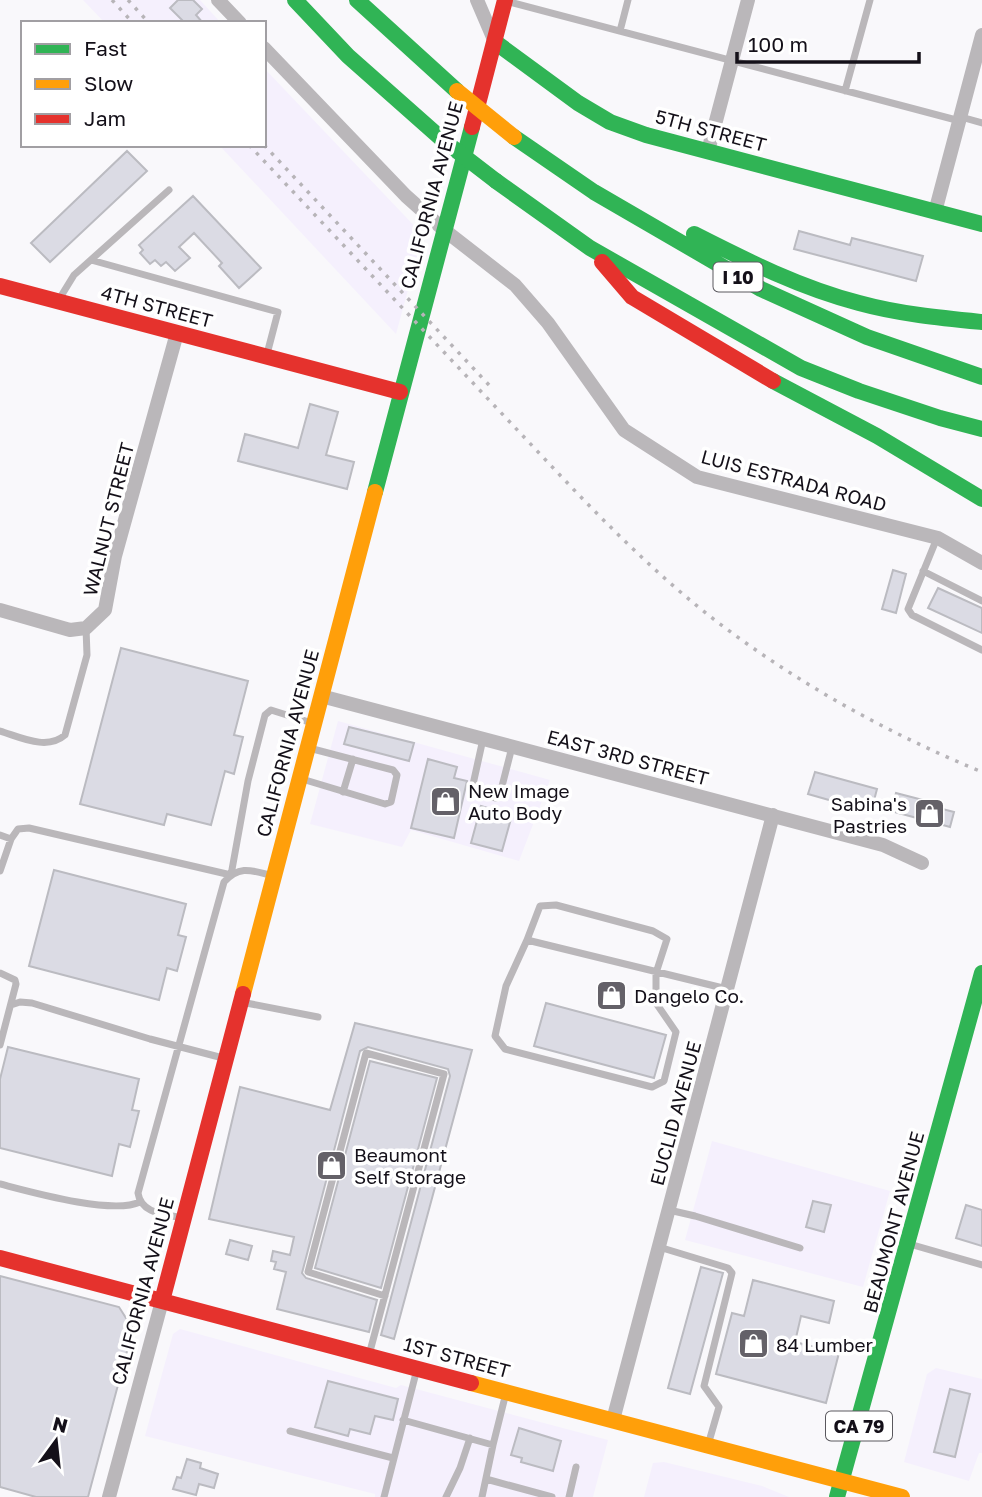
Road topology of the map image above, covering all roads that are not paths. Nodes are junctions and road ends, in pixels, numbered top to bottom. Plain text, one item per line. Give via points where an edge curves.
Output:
1 (218, 0) edge
2 (295, 0) edge
3 (357, 0) edge
4 (477, 0) edge
5 (505, 0) edge
6 (628, 0) edge
7 (748, 0) edge
8 (870, 0) edge
9 (238, 21) edge
10 (620, 31) junction
11 (982, 35) edge
12 (495, 42) junction
13 (266, 50) edge
14 (732, 61) junction
15 (845, 91) junction
16 (960, 119) junction
17 (982, 123) edge
18 (532, 150) junction
19 (708, 152) junction
20 (169, 190) dead end
21 (935, 212) junction
22 (982, 224) edge
23 (443, 229) junction
24 (590, 248) junction
25 (91, 260) junction
26 (0, 286) edge
27 (57, 302) junction
28 (982, 322) edge
29 (177, 333) junction
30 (266, 357) junction
31 (982, 377) edge
32 (400, 392) junction
33 (982, 429) edge
34 (982, 499) edge
35 (937, 538) junction
36 (982, 563) edge
37 (923, 571) junction
38 (982, 601) edge
39 (0, 610) edge
40 (86, 628) junction
41 (982, 649) edge
42 (321, 696) junction
43 (314, 724) junction
44 (0, 731) edge
45 (484, 738) junction
46 (512, 746) junction
47 (308, 748) junction
48 (352, 759) junction
49 (300, 778) junction
50 (343, 792) junction
51 (773, 815) junction
52 (0, 835) edge
53 (11, 839) junction
54 (922, 863) dead end
55 (0, 871) edge
56 (231, 875) junction
57 (274, 877) junction
58 (527, 940) junction
59 (0, 973) edge
60 (656, 973) junction
61 (982, 973) edge
62 (727, 989) junction
63 (240, 1002) junction
64 (11, 1005) junction
65 (318, 1017) dead end
66 (0, 1045) edge
67 (179, 1046) junction
68 (226, 1059) junction
69 (0, 1184) edge
70 (140, 1202) junction
71 (669, 1210) junction
72 (183, 1218) junction
73 (909, 1244) junction
74 (659, 1247) junction
75 (800, 1248) dead end
76 (0, 1258) edge
77 (982, 1265) edge
78 (385, 1296) junction
79 (162, 1301) junction
80 (369, 1356) junction
81 (417, 1368) junction
82 (506, 1392) junction
83 (403, 1420) junction
84 (613, 1420) junction
85 (290, 1431) dead end
86 (470, 1438) junction
87 (493, 1445) junction
88 (707, 1445) junction
89 (393, 1458) junction
90 (576, 1467) dead end
91 (486, 1479) junction
92 (841, 1492) edge
93 (109, 1497) edge
94 (384, 1497) edge
95 (446, 1497) edge
96 (482, 1497) edge
97 (552, 1497) edge
98 (569, 1497) edge
99 (902, 1497) edge

1 - 9 street
2 - 24 main road, I 10, bridge via 382,89 496,181
3 - 18 main road, I 10, bridge via 457,91
4 - 12 street
5 - 10 lane
5 - 12 main road, CALIFORNIA AVENUE
6 - 10 lane
7 - 14 street
8 - 15 lane
10 - 14 lane
11 - 16 street
12 - 19 main road, 5TH STREET via 610,122
12 - 23 main road, CALIFORNIA AVENUE
13 - 23 street, LUIS ESTRADA ROAD
14 - 15 lane
14 - 19 street
15 - 16 lane
16 - 17 lane
16 - 21 street
18 - 28 main road via 789,279 845,299 911,314
18 - 31 main road, I 10 via 647,224 761,289 867,337
19 - 21 main road, 5TH STREET
20 - 25 lane
21 - 22 main road, 5TH STREET
23 - 32 main road, CALIFORNIA AVENUE
23 - 35 street, LUIS ESTRADA ROAD via 515,285 548,323 624,430 697,477
24 - 33 main road, I 10 via 801,368
24 - 34 main road via 632,297
25 - 27 lane via 74,275
25 - 30 lane via 278,312
26 - 27 main road, 4TH STREET
27 - 29 main road, 4TH STREET
29 - 30 main road, 4TH STREET
29 - 40 street, WALNUT STREET via 115,556 105,610
30 - 32 main road, 4TH STREET
32 - 42 main road, CALIFORNIA AVENUE
35 - 36 street, LUIS ESTRADA ROAD
35 - 37 lane
37 - 38 lane
37 - 41 lane via 908,609 912,615
39 - 40 street via 70,630
40 - 44 lane via 87,655 65,735 45,743
42 - 43 main road, CALIFORNIA AVENUE
42 - 45 street, EAST 3RD STREET
43 - 47 main road, CALIFORNIA AVENUE
43 - 56 lane via 271,710 265,715
45 - 46 street, EAST 3RD STREET
45 - 46 lane via 472,789 477,793 496,798 500,794
46 - 51 street, EAST 3RD STREET
47 - 48 lane
47 - 49 main road, CALIFORNIA AVENUE
48 - 50 lane
48 - 50 lane via 396,772 391,802 381,804
49 - 50 lane
49 - 57 main road, CALIFORNIA AVENUE
51 - 54 street, EAST 3RD STREET via 883,845
51 - 62 street, EUCLID AVENUE
52 - 53 lane
53 - 55 lane
53 - 56 lane via 18,829 45,830
56 - 57 lane via 247,870
56 - 67 lane via 225,882
57 - 63 main road, CALIFORNIA AVENUE
58 - 60 lane
58 - 60 lane via 541,906 556,905 667,939
58 - 60 lane via 506,986 495,1036 505,1049 652,1087 664,1081 676,1032 656,1003
59 - 64 lane via 15,981
60 - 62 lane
61 - 73 main road, BEAUMONT AVENUE / CA 79
62 - 71 street, EUCLID AVENUE
63 - 65 lane
63 - 68 main road, CALIFORNIA AVENUE
64 - 66 lane
64 - 67 lane via 32,1003
67 - 68 lane
67 - 70 lane via 138,1193
68 - 72 main road, CALIFORNIA AVENUE
69 - 70 lane via 114,1206
70 - 72 lane via 147,1209
71 - 74 street, EUCLID AVENUE
71 - 75 lane
72 - 79 main road, CALIFORNIA AVENUE
73 - 77 lane
73 - 92 main road, BEAUMONT AVENUE / CA 79
74 - 84 street, EUCLID AVENUE
74 - 88 lane via 732,1273 704,1387 719,1407
76 - 79 main road, 1ST STREET
78 - 78 lane via 444,1074 366,1053 308,1272
78 - 80 lane
79 - 80 main road, 1ST STREET
79 - 93 street, CALIFORNIA AVENUE
80 - 81 main road, 1ST STREET
81 - 82 main road, 1ST STREET
81 - 83 lane
82 - 84 main road, 1ST STREET
82 - 87 lane
83 - 86 lane
83 - 89 lane
84 - 88 main road, 1ST STREET
85 - 89 lane
86 - 87 lane
86 - 95 lane
87 - 91 lane
88 - 92 main road, 1ST STREET
89 - 94 lane
90 - 98 lane
91 - 96 lane
91 - 97 lane
92 - 99 main road, 1ST STREET

